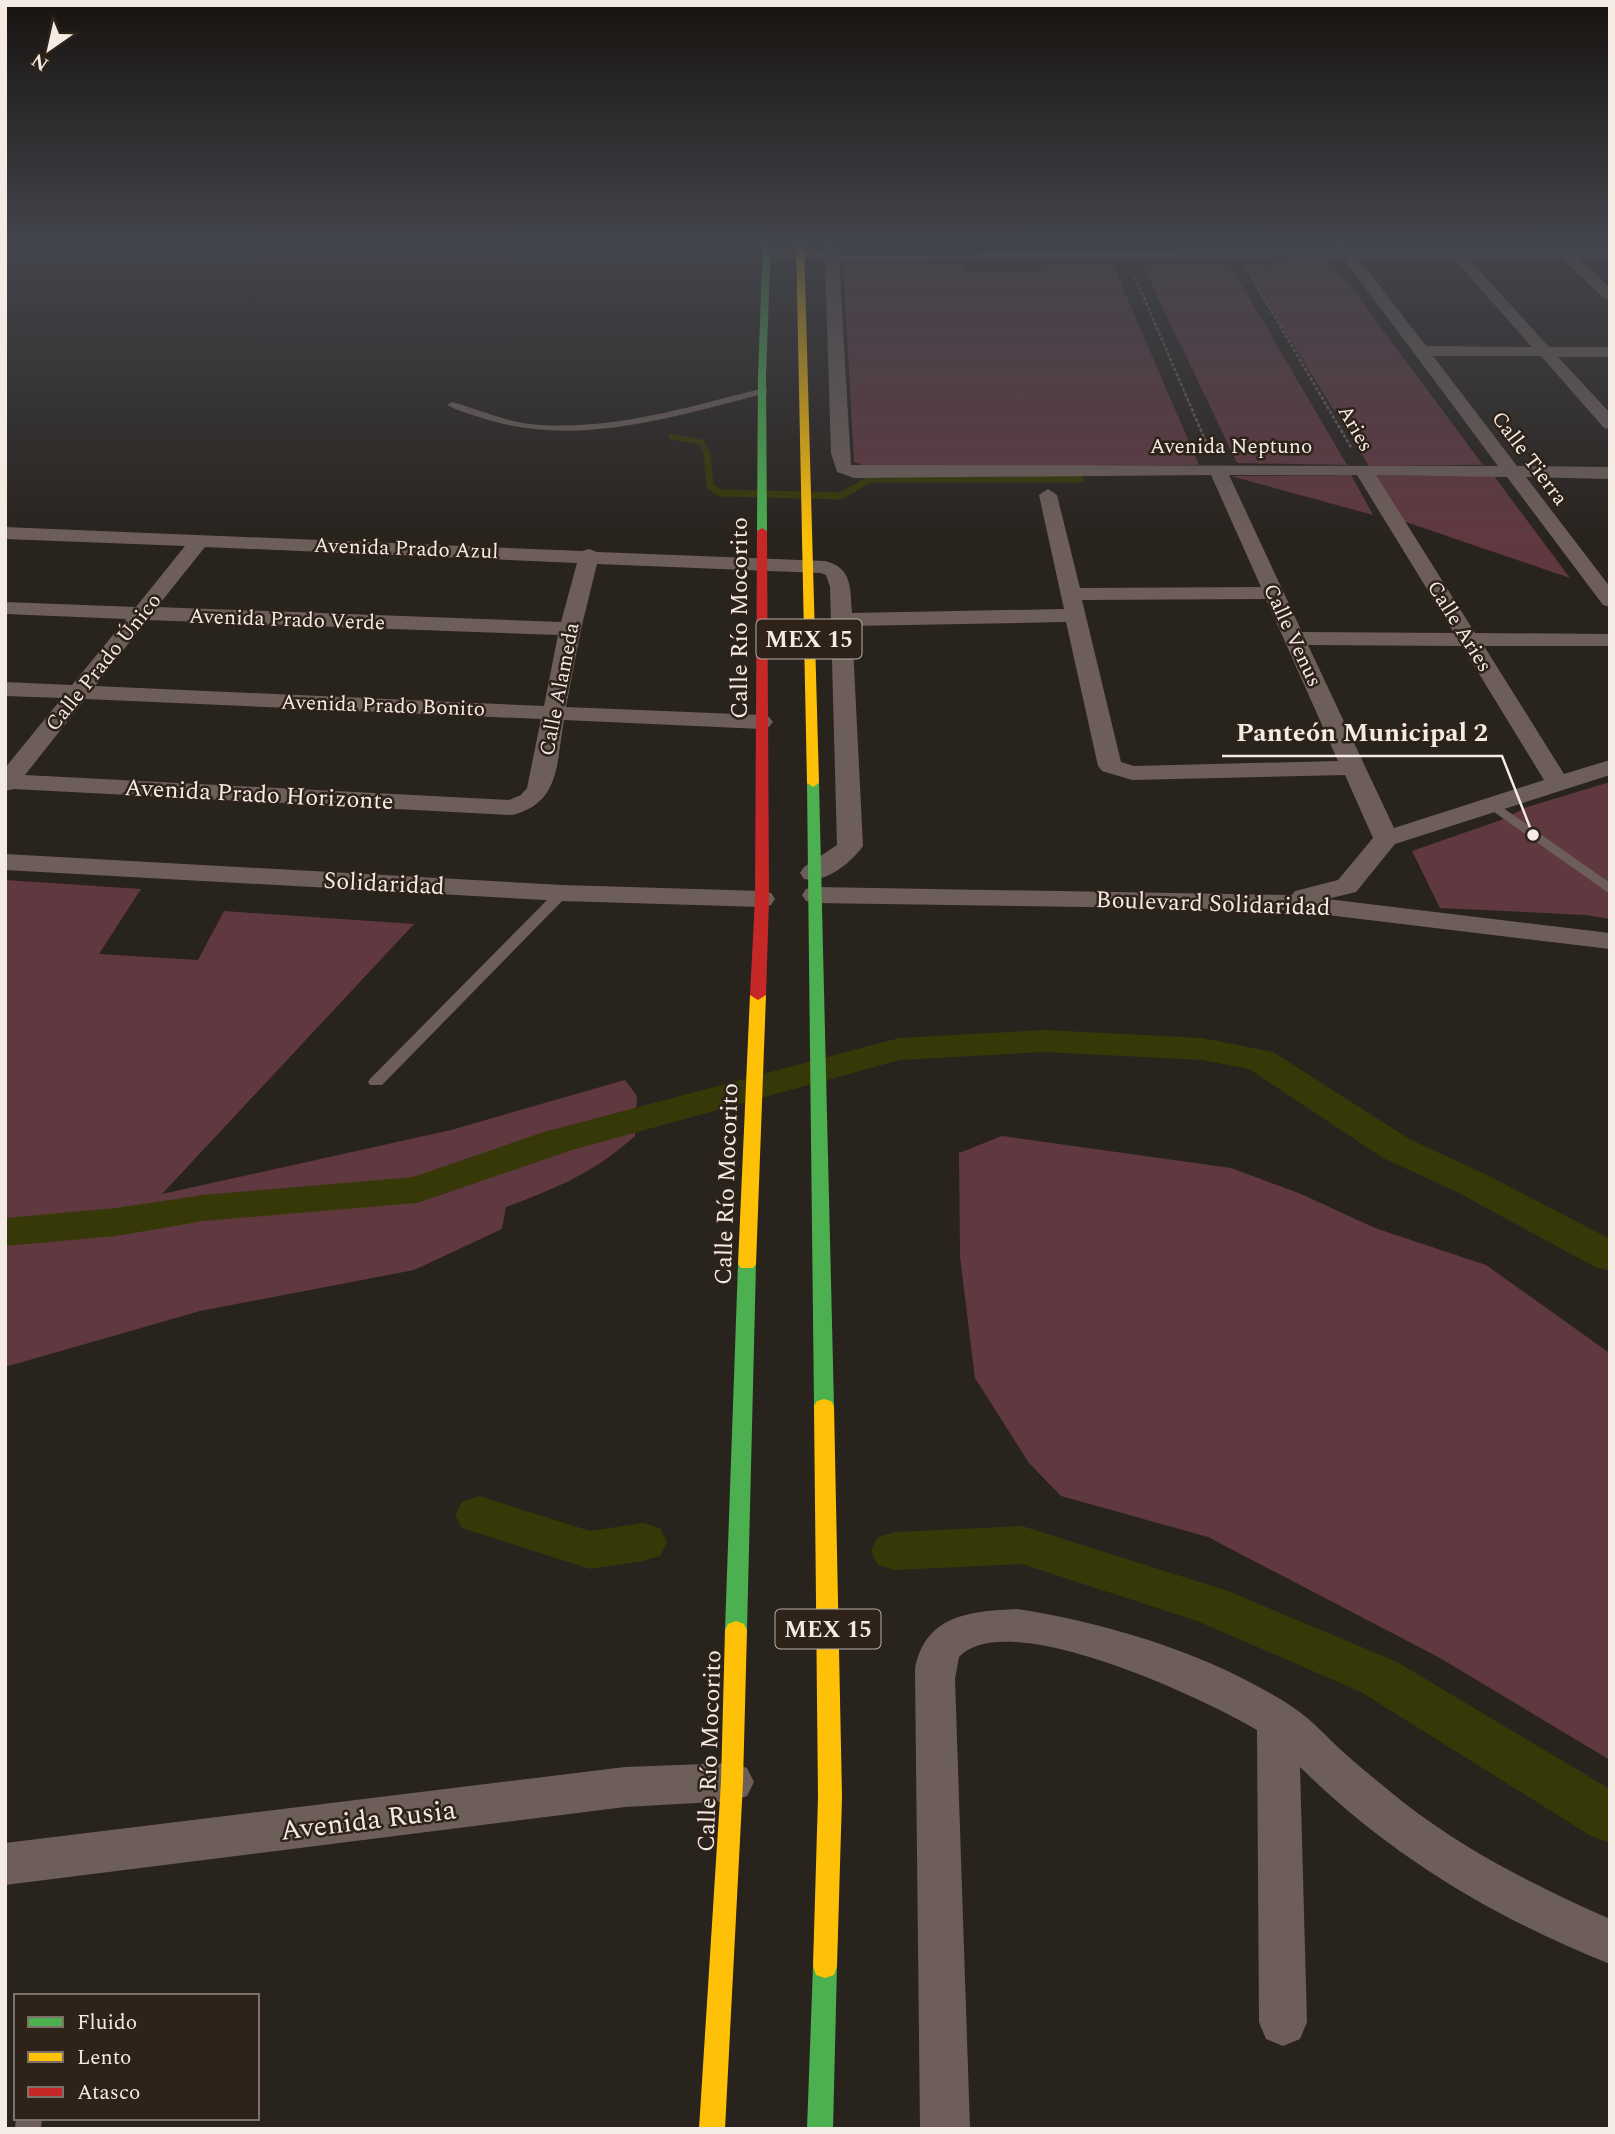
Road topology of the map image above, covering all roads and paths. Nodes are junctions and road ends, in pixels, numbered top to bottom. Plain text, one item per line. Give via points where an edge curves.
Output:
1 (765, 341) edge
2 (802, 341) edge
3 (835, 341) edge
4 (1162, 341) edge
5 (1288, 341) edge
6 (1413, 341) edge
7 (1535, 341) edge
8 (1421, 351) junction
9 (1545, 352) junction
10 (1610, 352) edge
11 (764, 391) junction
12 (452, 405) dead end
13 (1610, 424) edge
14 (1217, 469) junction
15 (1363, 469) junction
16 (1513, 473) junction
17 (1610, 474) edge
18 (1048, 495) dead end
19 (5, 533) edge
20 (200, 540) junction
21 (589, 555) junction
22 (763, 562) junction
23 (807, 564) junction
24 (1274, 593) junction
25 (1610, 601) edge
26 (1074, 605) junction
27 (5, 608) edge
28 (142, 613) junction
29 (841, 620) junction
30 (570, 629) junction
31 (1294, 638) junction
32 (1468, 640) junction
33 (1610, 640) edge
34 (5, 689) edge
35 (78, 692) junction
36 (556, 713) junction
37 (761, 722) junction
38 (1610, 767) edge
39 (1354, 768) junction
40 (6, 782) edge
41 (1558, 783) junction
42 (1492, 804) junction
43 (512, 808) joint
44 (1386, 839) junction
45 (5, 862) edge
46 (814, 884) junction
47 (1610, 890) edge
48 (562, 893) junction
49 (762, 899) junction
50 (1286, 902) junction
51 (1610, 941) edge
52 (376, 1082) dead end
53 (1278, 1720) junction
54 (732, 1782) junction
55 (5, 1864) edge
56 (1610, 1942) edge
57 (1283, 2022) dead end
58 (712, 2129) edge
59 (820, 2129) edge
60 (945, 2129) edge

1 - 11 main road, Calle Río Mocorito / MEX 15
2 - 23 main road, MEX 15
3 - 14 street, Avenida Neptuno via 840,453 843,468 853,472
4 - 14 path
5 - 15 path, Aries
6 - 8 street, Calle Tierra
7 - 9 street
8 - 9 street
8 - 16 street, Calle Tierra
9 - 10 street
9 - 13 street
11 - 12 lane via 628,421 561,428 518,425
11 - 22 main road, Calle Río Mocorito / MEX 15
14 - 15 street, Avenida Neptuno
14 - 24 street, Calle Venus
15 - 16 street, Avenida Neptuno
15 - 32 street, Calle Aries
16 - 17 street, Avenida Neptuno
16 - 25 street, Calle Tierra
18 - 26 street
19 - 20 street, Avenida Prado Azul
20 - 21 street, Avenida Prado Azul
20 - 28 street, Calle Prado Único
21 - 22 street, Avenida Prado Azul
21 - 30 street, Calle Alameda
22 - 23 street, Avenida Prado Azul
22 - 37 main road, Calle Río Mocorito / MEX 15
23 - 29 street via 835,572
23 - 46 main road, MEX 15
24 - 26 street
24 - 31 street, Calle Venus
26 - 29 street
26 - 39 street via 1108,764 1113,769 1132,773
27 - 28 street, Avenida Prado Verde
28 - 30 street, Avenida Prado Verde
28 - 35 street, Calle Prado Único
29 - 46 street via 850,846
30 - 36 street, Calle Alameda
31 - 32 street
31 - 39 street, Calle Venus
32 - 33 street
32 - 41 street, Calle Aries
34 - 35 street, Avenida Prado Bonito
35 - 36 street, Avenida Prado Bonito
35 - 40 street, Calle Prado Único
36 - 37 street, Avenida Prado Bonito
36 - 43 street, Calle Alameda via 539,789 530,800
37 - 49 main road, Calle Río Mocorito / MEX 15
38 - 41 street
39 - 44 street, Calle Venus
40 - 43 street, Avenida Prado Horizonte
41 - 42 street
42 - 44 street
42 - 47 lane
44 - 50 street via 1347,886
45 - 48 street, Solidaridad
46 - 50 street, Boulevard Solidaridad
46 - 59 main road, MEX 15 via 830,1797
48 - 49 street, Solidaridad
48 - 52 lane
49 - 54 main road, Calle Río Mocorito / MEX 15
50 - 51 street, Boulevard Solidaridad
53 - 56 street via 1385,1814 1451,1863
53 - 57 street
53 - 60 street via 1180,1672 1066,1633 999,1626 962,1633 943,1647 934,1679
54 - 55 street, Avenida Rusia via 625,1787
54 - 58 main road, Calle Río Mocorito / MEX 15

